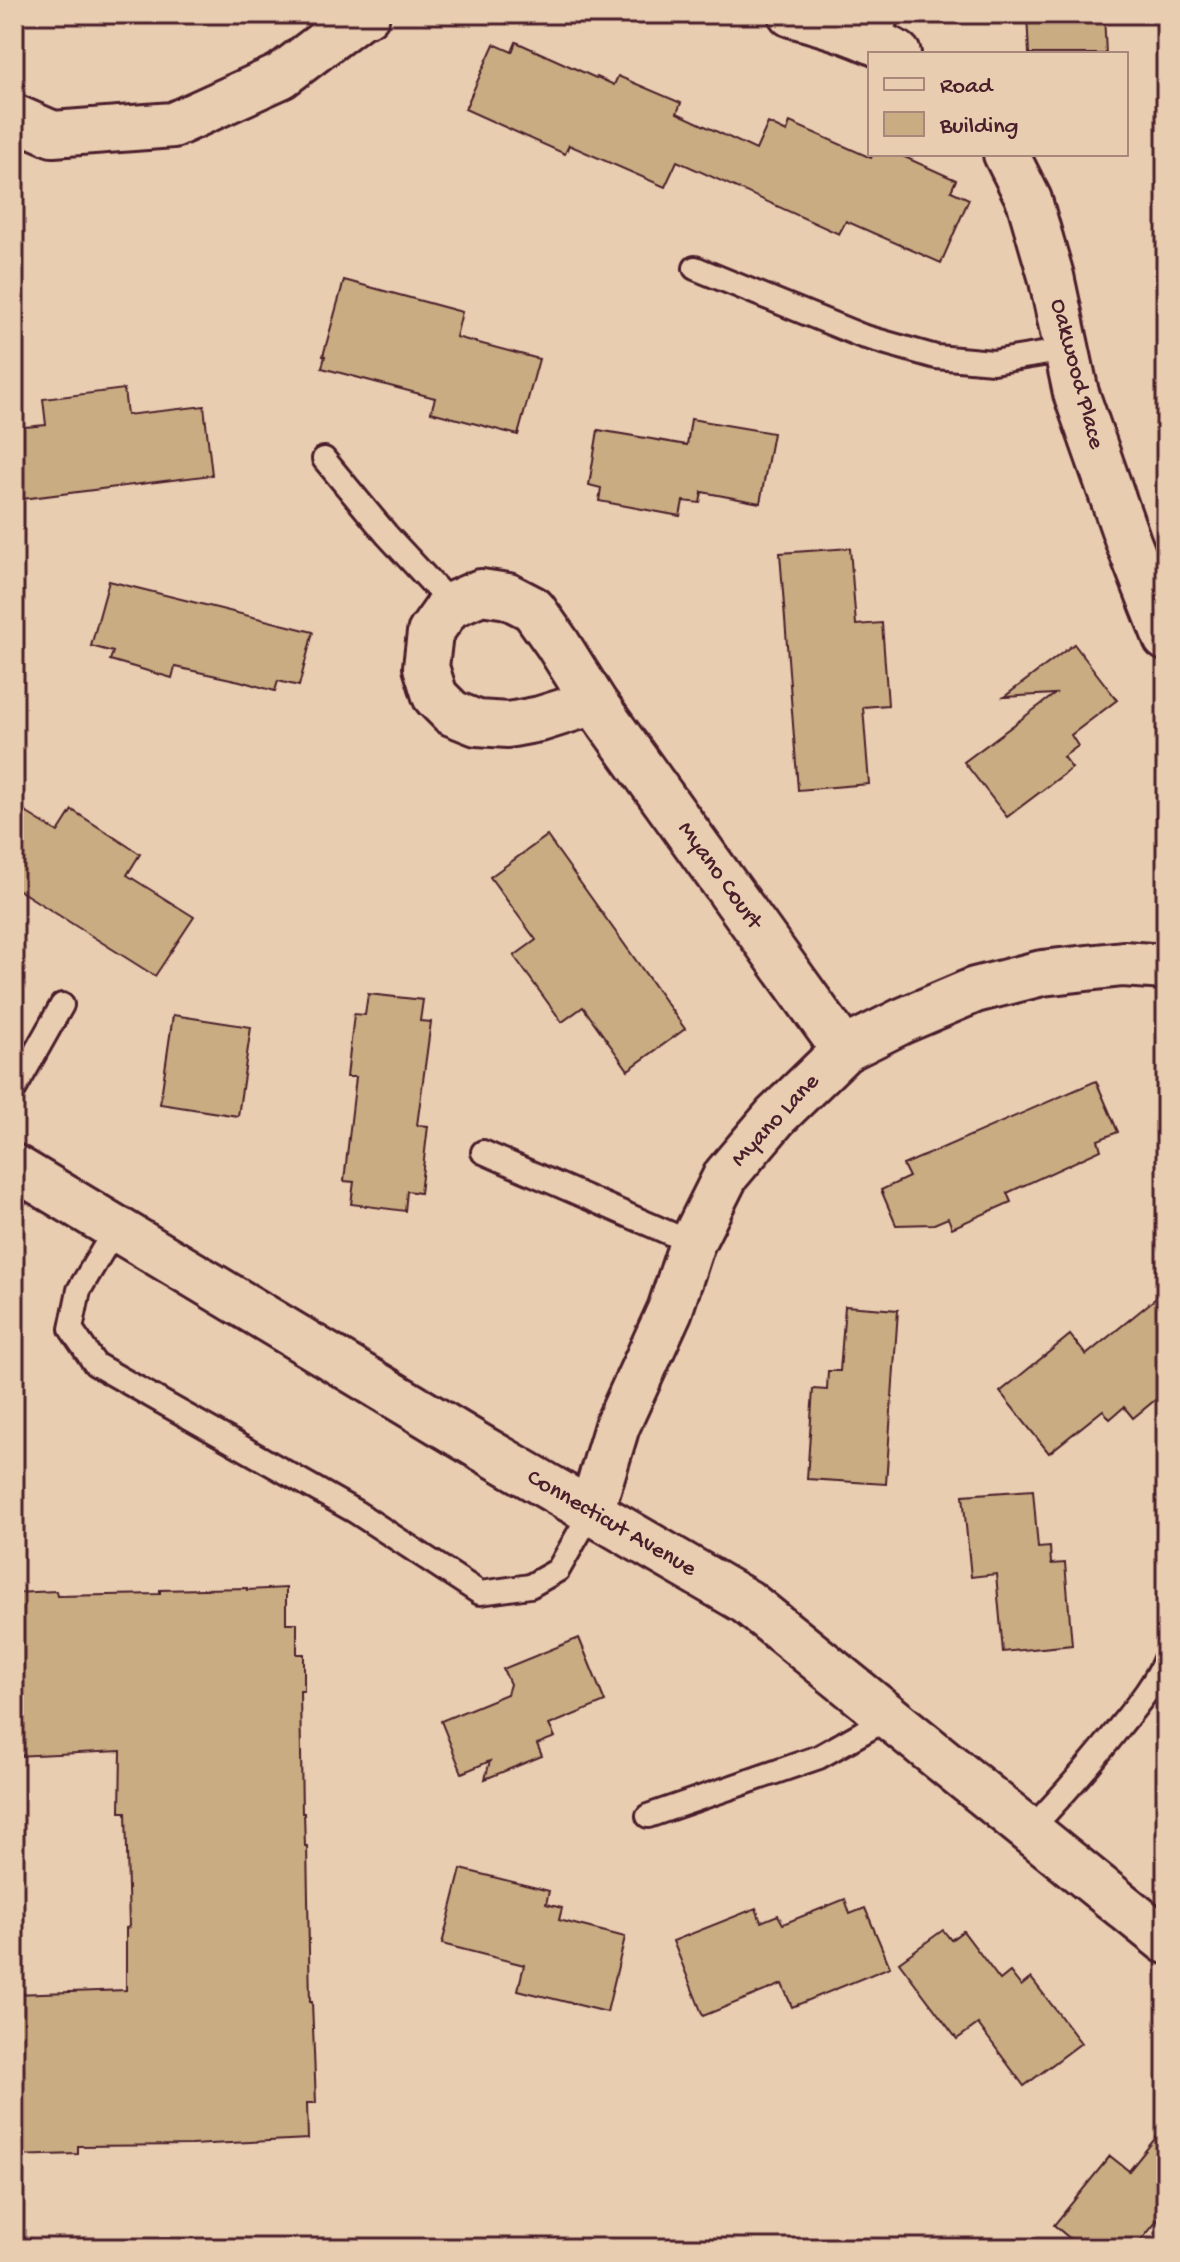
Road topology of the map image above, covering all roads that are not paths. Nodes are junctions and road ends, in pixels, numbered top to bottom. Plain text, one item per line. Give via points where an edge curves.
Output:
1 (367, 14) edge
2 (791, 14) edge
3 (888, 37) edge
4 (14, 117) edge
5 (1007, 156) edge
6 (695, 268) dead end
7 (1067, 350) junction
8 (324, 459) dead end
9 (452, 605) junction
10 (1166, 638) edge
11 (594, 702) junction
12 (1166, 967) edge
13 (62, 1005) dead end
14 (844, 1050) junction
15 (14, 1090) edge
16 (483, 1152) dead end
17 (14, 1167) edge
18 (116, 1228) junction
19 (692, 1243) junction
20 (591, 1512) junction
21 (1166, 1657) edge
22 (890, 1717) junction
23 (648, 1816) dead end
24 (1030, 1830) junction
25 (1166, 1941) edge

1 - 4 street via 281,76 173,125 53,134
2 - 3 street
5 - 7 street, Oakwood Place via 1029,200
6 - 7 lane via 862,336 936,357 993,362
7 - 10 street, Oakwood Place via 1076,393
8 - 9 lane
9 - 11 street, Myano Court via 481,592 508,596 533,609
9 - 11 street via 430,633 426,667 435,696 452,713 477,723 508,725
11 - 14 street, Myano Court
12 - 14 street, Myano Lane via 1123,964 1042,973 975,990
13 - 15 lane
14 - 19 street, Myano Lane via 776,1116 726,1175
16 - 19 lane
17 - 18 street, Connecticut Avenue
18 - 20 street, Connecticut Avenue
18 - 20 lane via 79,1290 71,1329 95,1364 356,1512 480,1593 530,1586 558,1570
19 - 20 street, Myano Lane via 670,1310 617,1426
20 - 22 street, Connecticut Avenue via 747,1602
21 - 24 lane via 1086,1771
22 - 23 lane via 819,1757
22 - 24 street, Connecticut Avenue
24 - 25 street, Connecticut Avenue

